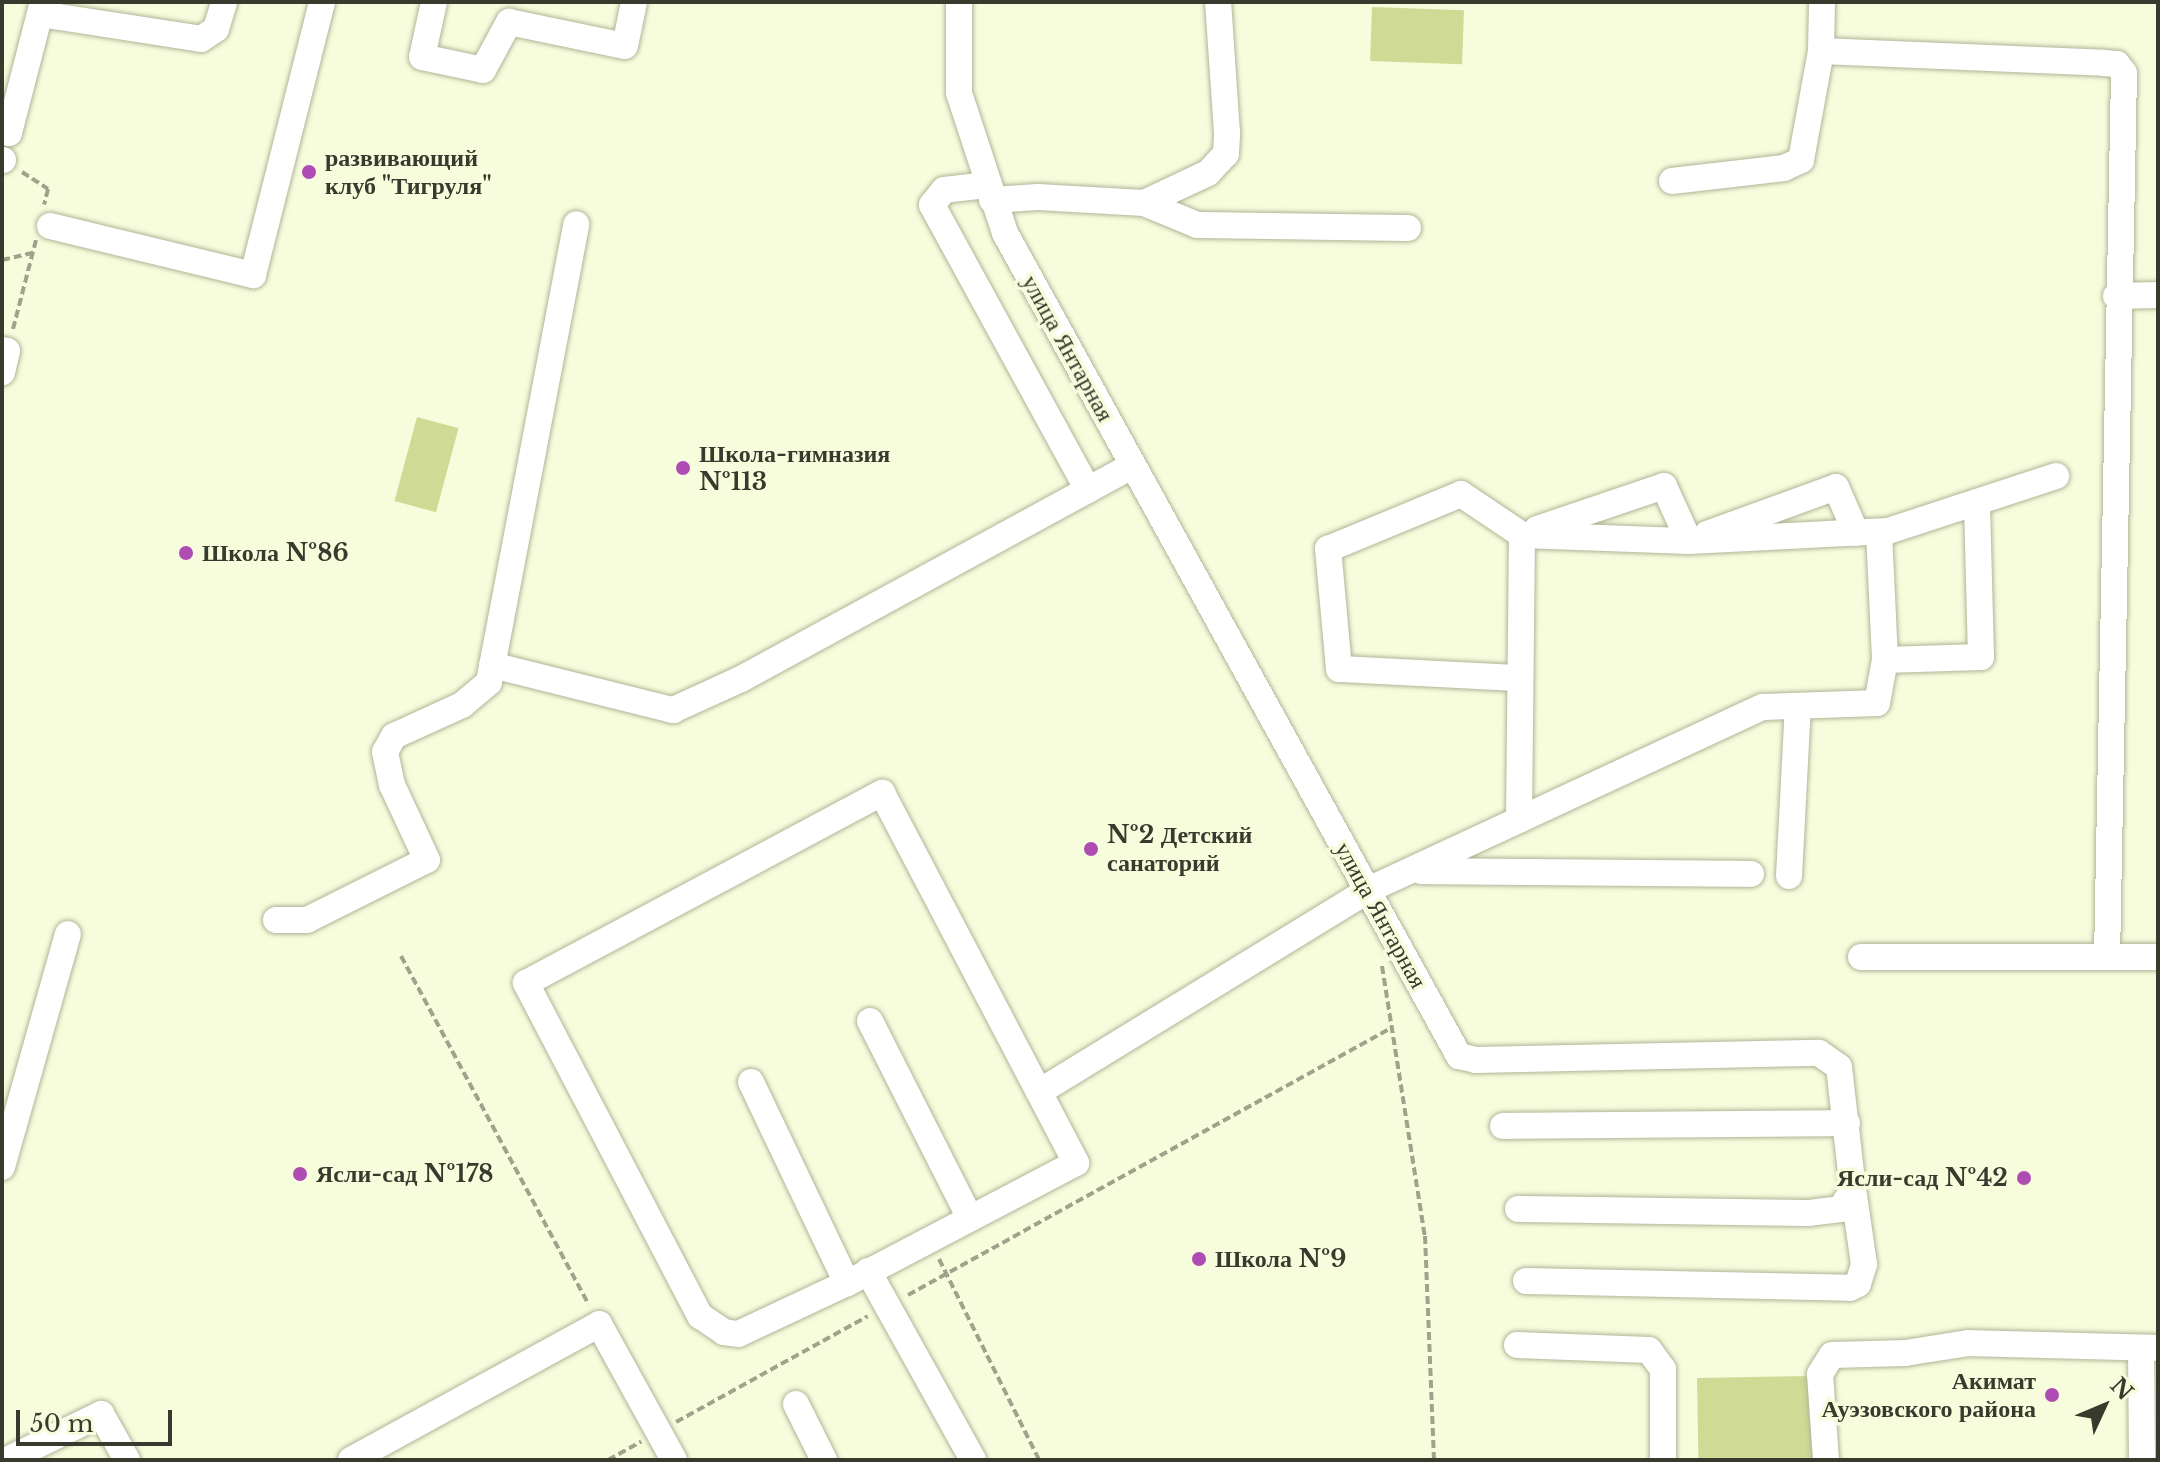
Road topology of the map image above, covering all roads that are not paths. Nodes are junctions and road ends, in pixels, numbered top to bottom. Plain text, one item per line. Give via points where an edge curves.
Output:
1 (224, 2) edge
2 (322, 2) edge
3 (434, 2) edge
4 (634, 2) edge
5 (959, 2) edge
6 (1218, 2) edge
7 (1822, 2) edge
8 (42, 8) edge
9 (1821, 51) junction
10 (2, 129) edge
11 (1672, 181) dead end
12 (990, 192) junction
13 (1144, 203) junction
14 (576, 224) dead end
15 (43, 225) road end
16 (1408, 228) dead end
17 (2158, 295) edge
18 (2116, 296) junction
19 (1132, 466) junction
20 (2056, 476) dead end
21 (1088, 490) junction
22 (1977, 502) junction
23 (1867, 532) junction
24 (1522, 535) junction
25 (1689, 541) junction
26 (1885, 660) junction
27 (492, 665) junction
28 (1518, 678) junction
29 (1798, 706) junction
30 (1519, 820) junction
31 (1413, 871) junction
32 (1751, 874) dead end
33 (1789, 876) dead end
34 (1368, 890) junction
35 (276, 920) dead end
36 (68, 934) dead end
37 (1861, 957) dead end
38 (2107, 957) junction
39 (2158, 957) edge
40 (870, 1021) dead end
41 (751, 1082) dead end
42 (1039, 1092) junction
43 (1847, 1123) junction
44 (1503, 1126) dead end
45 (2, 1167) edge
46 (1853, 1189) junction
47 (1518, 1209) dead end
48 (970, 1218) junction
49 (857, 1277) junction
50 (1526, 1281) dead end
51 (1517, 1345) dead end
52 (2150, 1348) edge
53 (796, 1404) dead end
54 (7, 1460) edge
55 (127, 1460) edge
56 (351, 1460) edge
57 (674, 1460) edge
58 (824, 1460) edge
59 (973, 1460) edge
60 (1663, 1460) edge
61 (1826, 1460) edge
62 (2142, 1460) edge

1 - 8 street via 216,29 201,39
2 - 15 street via 253,275
3 - 4 street via 422,57 483,70 509,22 625,46
5 - 12 street, улица Янтарная via 959,93
6 - 13 street via 1226,154 1208,173
7 - 9 street
8 - 10 street via 9,133
9 - 11 street via 1801,160 1784,168
9 - 18 street via 2117,64 2127,89
12 - 13 street
12 - 19 street, улица Янтарная
12 - 21 street via 944,190 932,205
13 - 16 street via 1197,225
14 - 27 street
17 - 18 street
18 - 38 street
19 - 21 street
19 - 34 street, улица Янтарная
20 - 22 street
21 - 27 street via 741,679 673,710
22 - 23 street
22 - 26 street via 1981,657
23 - 25 street
23 - 25 street via 1836,487
23 - 26 street
24 - 25 street
24 - 25 street via 1664,486
24 - 28 street
24 - 28 street via 1461,494 1328,549 1339,669
26 - 29 street via 1877,703
27 - 35 street via 489,682 477,694 394,736 385,752 392,785 427,860 307,920
28 - 30 street
29 - 30 street via 1763,707
29 - 33 street
30 - 31 street
31 - 32 street
31 - 34 street
34 - 42 street
34 - 43 street, улица Янтарная via 1459,1056 1476,1060 1819,1053 1839,1067
36 - 45 street
37 - 38 street
38 - 39 street
40 - 48 street
41 - 49 street
42 - 48 street via 1076,1163
42 - 49 street via 882,793 526,983 700,1316 711,1326 738,1334
43 - 44 street
43 - 46 street, улица Янтарная
46 - 47 street via 1841,1209 1830,1212
46 - 50 street, улица Янтарная via 1864,1264 1858,1284 1850,1288
48 - 49 street
49 - 59 street via 887,1306
51 - 60 street via 1649,1350 1663,1369
52 - 61 street via 1969,1343 1905,1353 1832,1355 1820,1374
52 - 62 street
53 - 58 street
54 - 55 street via 101,1414
56 - 57 street via 599,1324

